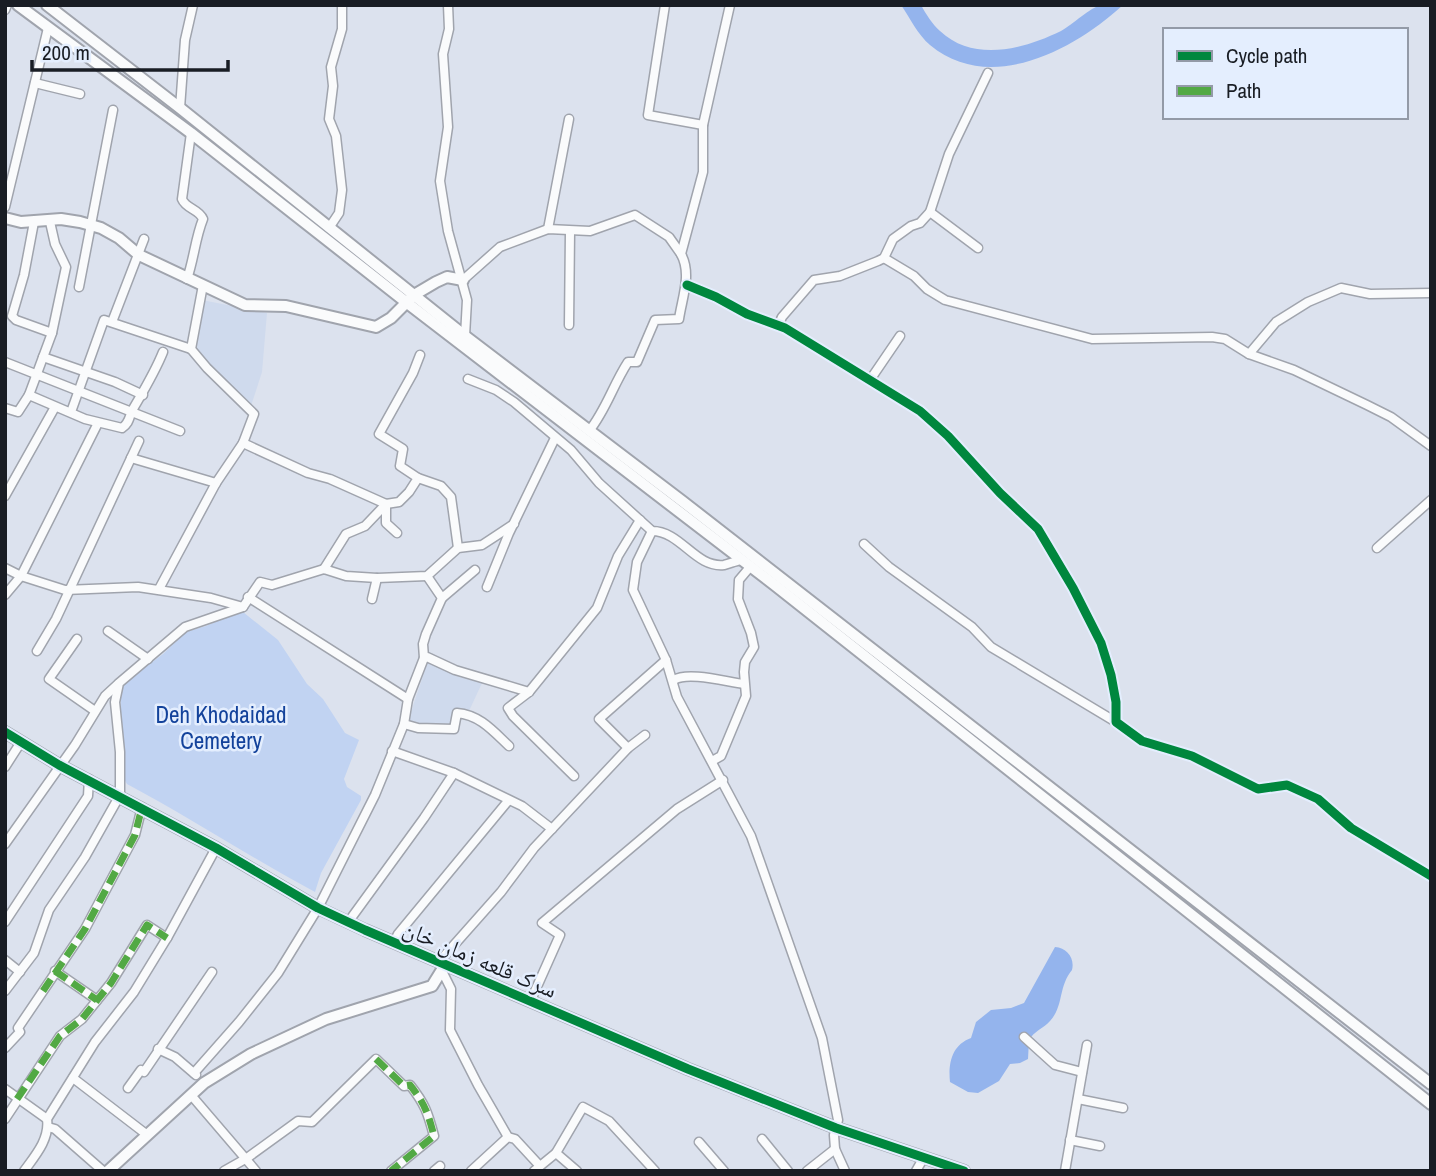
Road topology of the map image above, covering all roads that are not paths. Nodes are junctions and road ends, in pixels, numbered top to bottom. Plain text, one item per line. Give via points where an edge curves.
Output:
1 (18, 5) edge
2 (47, 5) edge
3 (193, 5) edge
4 (342, 5) edge
5 (448, 5) edge
6 (665, 5) edge
7 (730, 5) edge
8 (48, 28) junction
9 (988, 73) dead end
10 (35, 83) junction
11 (80, 94) dead end
12 (180, 108) junction
13 (113, 110) dead end
14 (569, 119) dead end
15 (703, 125) junction
16 (191, 133) junction
17 (5, 207) edge
18 (929, 212) junction
19 (5, 218) edge
20 (34, 222) junction
21 (50, 222) junction
22 (90, 226) junction
23 (329, 228) junction
24 (548, 229) junction
25 (570, 232) junction
26 (144, 239) dead end
27 (978, 248) dead end
28 (681, 254) junction
29 (139, 255) junction
30 (884, 258) junction
31 (187, 279) junction
32 (463, 280) junction
33 (203, 285) junction
34 (687, 285) junction
35 (79, 287) dead end
36 (1431, 293) edge
37 (410, 298) junction
38 (112, 322) junction
39 (779, 324) junction
40 (569, 325) dead end
41 (52, 333) junction
42 (466, 336) junction
43 (901, 336) dead end
44 (191, 349) junction
45 (163, 352) dead end
46 (1249, 354) junction
47 (420, 355) dead end
48 (43, 358) junction
49 (5, 362) edge
50 (85, 372) junction
51 (37, 373) junction
52 (468, 379) dead end
53 (870, 380) junction
54 (80, 390) junction
55 (29, 395) junction
56 (143, 395) junction
57 (55, 407) junction
58 (5, 408) edge
59 (132, 410) junction
60 (71, 412) junction
61 (98, 423) junction
62 (180, 431) dead end
63 (589, 431) junction
64 (555, 438) junction
65 (139, 441) dead end
66 (243, 443) junction
67 (1431, 446) edge
68 (131, 458) junction
69 (418, 478) junction
70 (216, 483) junction
71 (5, 496) edge
72 (1431, 499) edge
73 (386, 504) junction
74 (640, 520) junction
75 (514, 524) junction
76 (652, 531) junction
77 (397, 533) dead end
78 (864, 544) dead end
79 (458, 548) junction
80 (1377, 548) dead end
81 (741, 560) junction
82 (751, 567) junction
83 (5, 568) edge
84 (324, 569) junction
85 (475, 570) dead end
86 (21, 576) junction
87 (427, 576) junction
88 (377, 578) junction
89 (487, 587) dead end
90 (69, 588) junction
91 (159, 589) junction
92 (5, 595) edge
93 (248, 597) junction
94 (442, 597) junction
95 (372, 599) dead end
96 (243, 607) junction
97 (108, 631) dead end
98 (77, 639) dead end
99 (37, 651) dead end
100 (424, 658) junction
101 (148, 659) junction
102 (666, 660) junction
103 (674, 680) junction
104 (119, 683) junction
105 (744, 684) junction
106 (529, 692) junction
107 (408, 699) junction
108 (95, 711) junction
109 (1116, 722) junction
110 (404, 724) junction
111 (5, 732) edge
112 (645, 734) dead end
113 (21, 742) junction
114 (509, 746) dead end
115 (628, 748) junction
116 (392, 751) junction
117 (712, 761) junction
118 (59, 765) junction
119 (5, 767) edge
120 (454, 773) junction
121 (574, 776) dead end
122 (89, 779) junction
123 (723, 780) junction
124 (120, 796) junction
125 (508, 801) junction
126 (142, 807) junction
127 (552, 829) junction
128 (5, 844) edge
129 (216, 848) junction
130 (1431, 876) edge
131 (318, 908) junction
132 (349, 921) junction
133 (5, 922) edge
134 (167, 938) junction
135 (394, 943) junction
136 (5, 960) edge
137 (442, 966) junction
138 (55, 971) junction
139 (20, 972) junction
140 (212, 972) dead end
141 (5, 991) edge
142 (97, 1000) junction
143 (531, 1000) junction
144 (1024, 1037) dead end
145 (1087, 1045) dead end
146 (5, 1048) edge
147 (158, 1049) junction
148 (1082, 1072) junction
149 (194, 1073) junction
150 (73, 1078) junction
151 (204, 1083) junction
152 (1431, 1084) edge
153 (128, 1088) dead end
154 (5, 1089) edge
155 (191, 1095) junction
156 (17, 1099) junction
157 (1077, 1099) junction
158 (1431, 1104) edge
159 (1123, 1108) dead end
160 (5, 1119) edge
161 (48, 1123) junction
162 (836, 1128) junction
163 (146, 1135) junction
164 (508, 1137) junction
165 (762, 1139) dead end
166 (1070, 1140) junction
167 (699, 1142) dead end
168 (1100, 1146) dead end
169 (835, 1149) junction
170 (556, 1153) junction
171 (924, 1157) junction
172 (247, 1158) junction
173 (536, 1168) edge
174 (110, 1170) edge
175 (24, 1171) edge
176 (224, 1171) edge
177 (256, 1171) edge
178 (391, 1171) edge
179 (471, 1171) edge
180 (576, 1171) edge
181 (655, 1171) edge
182 (724, 1171) edge
183 (788, 1171) edge
184 (807, 1171) edge
185 (845, 1171) edge
186 (916, 1171) edge
187 (964, 1171) edge
188 (1065, 1171) edge

1 - 8 main road
2 - 12 main road
3 - 12 street via 185,40
4 - 23 street via 342,29 331,67 329,119 336,136 342,190 339,213
5 - 32 street via 443,54 447,127 440,181 448,231
6 - 15 street via 648,116
7 - 15 street
8 - 10 street
8 - 16 main road
9 - 18 street via 952,146
10 - 11 street
10 - 17 street
12 - 23 main road
13 - 22 street
14 - 24 street
15 - 28 street via 702,172
16 - 31 street via 182,199 203,219
16 - 37 main road
18 - 27 street
18 - 30 street via 893,239
19 - 20 main road
20 - 21 main road
20 - 41 street via 12,316
21 - 22 main road via 61,219
21 - 41 street via 66,267
22 - 29 main road via 120,238
22 - 35 street
23 - 37 main road
24 - 25 street
24 - 32 street via 500,247
25 - 28 street via 590,231 635,215 669,237
25 - 40 street
26 - 29 street
28 - 34 street
29 - 31 main road
29 - 38 street
30 - 39 street via 839,276 814,280
30 - 46 street via 945,300 1092,339 1218,338
31 - 33 main road
32 - 37 main road via 447,277
32 - 42 street
33 - 37 main road via 245,305 286,306 376,327
33 - 44 street
34 - 39 street
34 - 63 street via 678,319 655,320 637,362 628,362
36 - 46 street via 1370,294 1341,288 1276,322
37 - 42 main road
37 - 81 main road
38 - 44 street
38 - 50 street via 104,320
39 - 53 street
41 - 48 street
42 - 63 main road
43 - 53 street
44 - 66 street via 254,414
45 - 56 street
46 - 67 street via 1294,370 1391,417
47 - 69 street via 379,434 403,449 400,466
48 - 50 street
48 - 51 street
49 - 51 street
50 - 54 street
50 - 56 street
51 - 54 street
51 - 55 street
52 - 64 street via 514,402
53 - 109 street via 934,422 1038,529 1101,643 1111,675
54 - 59 street
54 - 60 street
55 - 57 street
55 - 58 street via 18,412
56 - 59 street
57 - 60 street
57 - 71 street
59 - 61 street via 122,428
59 - 62 street
60 - 61 street
61 - 86 street
63 - 152 main road
64 - 74 street
64 - 75 street
65 - 68 street
66 - 70 street
66 - 73 street
68 - 70 street
68 - 90 street
69 - 73 street via 399,502
69 - 79 street via 441,486 451,498
70 - 91 street
72 - 80 street
73 - 77 street via 386,523
73 - 84 street via 365,526 346,534
74 - 76 street
74 - 106 street via 618,556 597,608
75 - 79 street via 482,545
75 - 89 street
76 - 81 street via 676,538 708,562 722,565
76 - 102 street via 637,562 633,590
78 - 109 street via 889,568 972,627 991,647
79 - 87 street
81 - 82 main road
82 - 105 street via 739,580 738,599 754,647 746,662
82 - 158 main road
83 - 86 street
84 - 88 street
84 - 93 street via 272,585 260,582
85 - 94 street
86 - 90 street
86 - 92 street
87 - 88 street
87 - 94 street
88 - 95 street
90 - 91 street
90 - 99 street
91 - 96 street
93 - 96 street
93 - 107 street
94 - 100 street via 423,645
96 - 101 street via 184,627
97 - 101 street
98 - 108 street via 49,679
100 - 106 street
100 - 107 street
101 - 104 street
102 - 103 street
102 - 115 street via 599,719
103 - 105 street
103 - 117 street via 677,696
104 - 108 street
104 - 124 street via 115,702
105 - 117 street via 746,696 732,731 721,756
106 - 121 street via 508,708
107 - 110 street
108 - 118 street
109 - 130 street via 1142,741 1192,757 1258,789 1287,785 1318,799 1351,828
110 - 114 street via 453,729 457,713 461,713 477,718
110 - 116 street
111 - 113 main road, سرک قلعه زمان خان
112 - 115 street
113 - 118 main road, سرک قلعه زمان خان
113 - 119 street
115 - 127 street
116 - 120 street
116 - 131 street
117 - 123 street
118 - 122 main road, سرک قلعه زمان خان
118 - 128 street
120 - 125 street
120 - 132 street
122 - 124 main road, سرک قلعه زمان خان
122 - 133 street via 88,796
123 - 143 street via 677,809 542,923 560,935
123 - 162 street via 751,836 822,1038
124 - 126 main road, سرک قلعه زمان خان
124 - 139 street via 49,910 34,953
125 - 127 street
125 - 135 street
126 - 129 main road, سرک قلعه زمان خان
126 - 138 street via 135,835 85,929
127 - 137 street
129 - 131 main road, سرک قلعه زمان خان
129 - 134 street
131 - 132 main road, سرک قلعه زمان خان
131 - 149 street via 278,973
132 - 135 main road, سرک قلعه زمان خان
134 - 142 street via 147,925
134 - 150 street
135 - 137 main road, سرک قلعه زمان خان
136 - 139 street
137 - 143 main road, سرک قلعه زمان خان
137 - 151 main road via 432,986 326,1018
137 - 164 street via 452,989 450,1030
138 - 142 street
138 - 146 street via 18,1028 20,1032
139 - 141 street
140 - 147 street
142 - 156 street via 60,1036
143 - 162 main road, سرک قلعه زمان خان
144 - 148 street via 1055,1065
145 - 148 street
147 - 149 street
147 - 153 street
148 - 157 street
149 - 151 street
150 - 161 street
150 - 163 street
151 - 155 main road
154 - 156 street
155 - 163 main road
155 - 172 street
156 - 160 street
156 - 161 street
157 - 159 street
157 - 166 street
161 - 174 street
161 - 175 street via 43,1144
162 - 169 street
162 - 171 main road, سرک قلعه زمان خان
163 - 174 main road
164 - 173 street via 515,1139
164 - 179 street
165 - 183 street
166 - 168 street
166 - 188 street
167 - 182 street
169 - 184 street
169 - 185 street
170 - 173 street
170 - 180 street
170 - 181 street via 583,1107 609,1121
171 - 186 street
171 - 187 main road, سرک قلعه زمان خان
172 - 176 street
172 - 177 street
172 - 178 street via 298,1121 312,1122 376,1059 421,1099 434,1136

